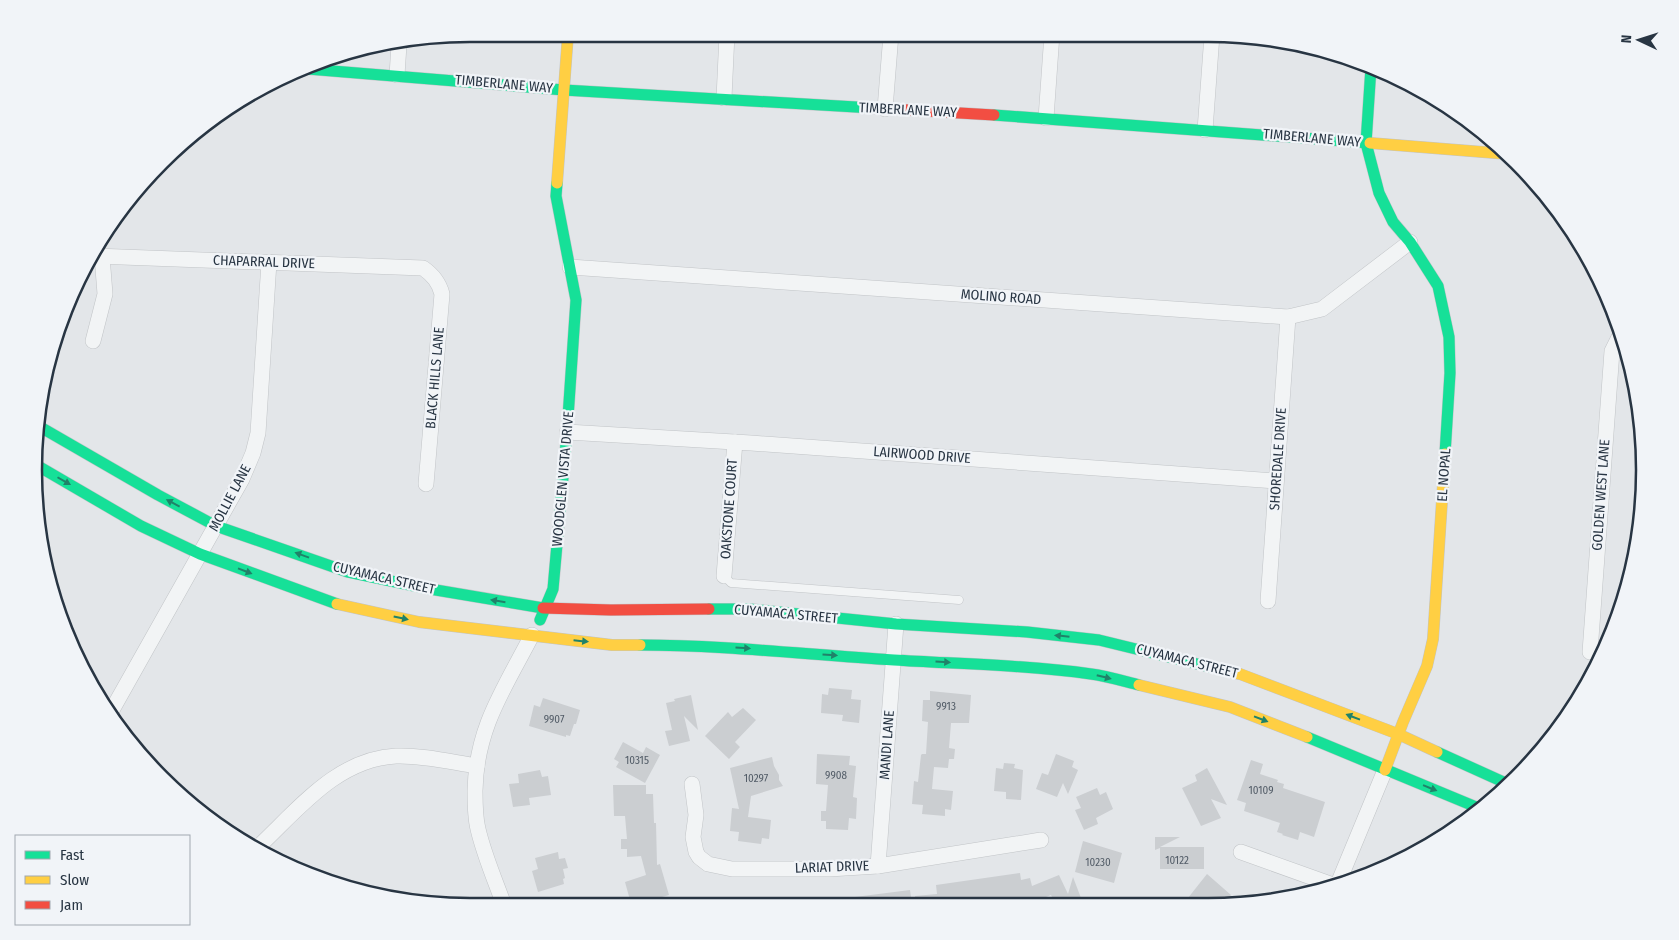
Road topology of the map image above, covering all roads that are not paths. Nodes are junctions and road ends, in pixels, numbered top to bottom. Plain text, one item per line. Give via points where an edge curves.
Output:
1 (567, 42) edge
2 (728, 42) edge
3 (890, 42) edge
4 (1051, 42) edge
5 (1211, 42) edge
6 (399, 49) edge
7 (320, 70) edge
8 (1371, 74) edge
9 (397, 75) junction
10 (564, 90) junction
11 (724, 98) junction
12 (885, 109) junction
13 (1046, 118) junction
14 (1205, 130) junction
15 (1366, 143) junction
16 (1495, 153) edge
17 (1410, 242) junction
18 (100, 256) edge
19 (99, 259) edge
20 (269, 262) junction
21 (570, 267) junction
22 (432, 275) joint
23 (1288, 317) junction
24 (93, 341) dead end
25 (1617, 342) edge
26 (44, 429) edge
27 (567, 432) junction
28 (734, 442) junction
29 (42, 468) edge
30 (1276, 481) junction
31 (426, 484) dead end
32 (216, 526) junction
33 (200, 554) junction
34 (724, 576) joint
35 (958, 600) dead end
36 (1268, 602) dead end
37 (546, 608) junction
38 (896, 624) junction
39 (532, 635) junction
40 (1590, 652) dead end
41 (894, 660) junction
42 (114, 706) edge
43 (1398, 734) junction
44 (476, 766) junction
45 (1385, 770) junction
46 (1501, 781) edge
47 (692, 784) dead end
48 (1473, 806) edge
49 (1041, 840) dead end
50 (263, 844) edge
51 (1241, 852) dead end
52 (878, 866) junction
53 (1340, 877) edge
54 (1324, 882) edge
55 (502, 898) edge

1 - 10 street, WOODGLEN VISTA DRIVE
2 - 11 street
3 - 12 street
4 - 13 street
5 - 14 street
6 - 9 street
7 - 9 street, TIMBERLANE WAY
8 - 15 street, EL NOPAL
9 - 10 street, TIMBERLANE WAY
10 - 11 street, TIMBERLANE WAY
10 - 21 street, WOODGLEN VISTA DRIVE via 556,196
11 - 12 street, TIMBERLANE WAY
12 - 13 street, TIMBERLANE WAY
13 - 14 street, TIMBERLANE WAY
14 - 15 street, TIMBERLANE WAY
15 - 16 street, TIMBERLANE WAY
15 - 17 street, EL NOPAL via 1378,193 1393,222
17 - 23 street, MOLINO ROAD via 1322,309
17 - 43 street, EL NOPAL via 1438,286 1450,337 1450,374 1433,639 1427,666
18 - 20 street, CHAPARRAL DRIVE
19 - 24 street via 105,294
20 - 22 street, CHAPARRAL DRIVE via 423,268
20 - 32 street, MOLLIE LANE via 258,433 242,479
21 - 23 street, MOLINO ROAD
21 - 27 street, WOODGLEN VISTA DRIVE via 576,300
22 - 31 street, BLACK HILLS LANE via 442,294
23 - 30 street, SHOREDALE DRIVE
25 - 40 street, GOLDEN WEST LANE via 1612,351
32 -> 26 street, CUYAMACA STREET
27 - 28 street, LAIRWOOD DRIVE
27 - 37 street, WOODGLEN VISTA DRIVE via 554,589
28 - 30 street, LAIRWOOD DRIVE
28 - 34 street, OAKSTONE COURT
29 -> 33 street via 141,526
30 - 36 street, SHOREDALE DRIVE
32 - 33 street, MOLLIE LANE
37 -> 32 street, CUYAMACA STREET via 348,572
33 -> 39 street via 340,605 419,622
33 - 42 street, MOLLIE LANE
34 - 35 lane via 731,583
37 - 38 street, CUYAMACA STREET via 749,609
37 - 39 street, WOODGLEN VISTA DRIVE
38 - 41 street, MANDI LANE
43 -> 38 street, CUYAMACA STREET via 1240,674 1099,640
39 -> 41 street via 612,645 701,646
39 - 44 street, WOODGLEN VISTA DRIVE via 491,713
41 -> 45 street via 1093,674 1230,707
41 - 52 street, MANDI LANE
43 - 45 street, EL NOPAL
43 - 46 street, CUYAMACA STREET
44 - 50 street via 398,756 356,765 330,780
44 - 55 street, WOODGLEN VISTA DRIVE via 478,829
45 -> 48 street
45 - 53 street, EL NOPAL
47 - 52 street, LARIAT DRIVE via 696,815 693,837 699,858 708,864 732,869
49 - 52 street, LARIAT DRIVE
51 - 54 street

